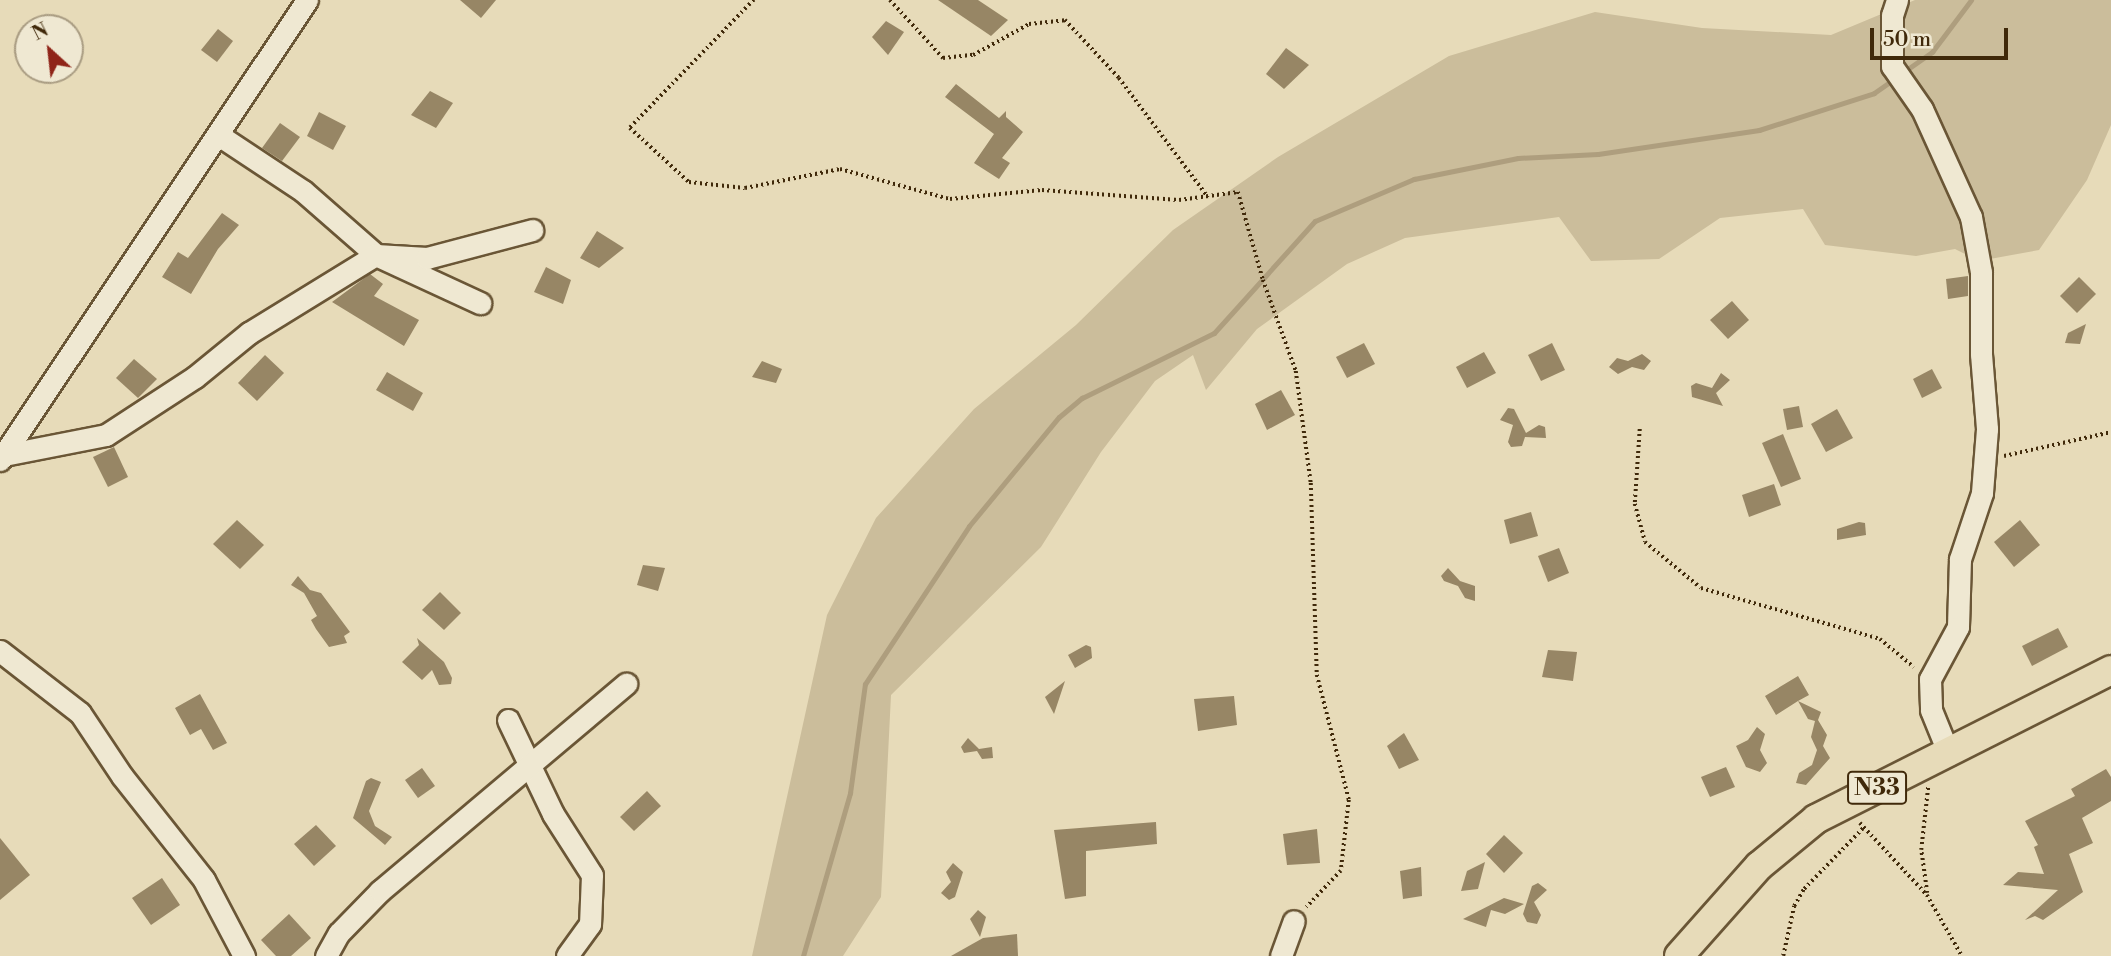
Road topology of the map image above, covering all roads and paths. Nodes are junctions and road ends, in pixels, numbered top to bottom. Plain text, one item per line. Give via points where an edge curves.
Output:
1 (307, 0) edge
2 (754, 0) edge
3 (890, 0) edge
4 (1896, 0) edge
5 (220, 136) junction
6 (1208, 197) junction
7 (533, 230) dead end
8 (376, 255) junction
9 (480, 303) dead end
10 (1640, 429) dead end
11 (2111, 432) edge
12 (2, 457) edge
13 (1985, 460) junction
14 (0, 650) edge
15 (2111, 670) edge
16 (1930, 679) junction
17 (626, 684) dead end
18 (508, 720) dead end
19 (1939, 760) junction
20 (530, 766) junction
21 (1842, 804) junction
22 (1864, 827) junction
23 (1927, 895) junction
24 (1294, 921) joint
25 (244, 956) edge
26 (326, 956) edge
27 (567, 956) edge
28 (1281, 956) edge
29 (1679, 956) edge
30 (1783, 956) edge
31 (1962, 956) edge

1 - 5 street
2 - 6 path via 630,128 689,182 745,188 840,169 950,199 1042,190 1179,201
3 - 6 path via 943,58 973,55 1029,24 1065,20 1119,78
4 - 13 street via 1892,66 1922,109 1971,217 1981,272
5 - 8 street via 303,191
5 - 12 street
6 - 24 path via 1238,192 1296,371 1311,483 1317,675 1349,800 1342,871
7 - 8 street via 427,257
8 - 9 street
8 - 12 street via 249,333 195,377 106,435
10 - 16 path via 1636,504 1645,542 1701,588 1880,639
11 - 13 path
13 - 16 street via 1982,493 1960,559 1958,627
14 - 25 street via 80,713 122,776 205,880
15 - 19 main road, N33
16 - 19 street
17 - 20 street
18 - 20 street
19 - 21 main road, N33
19 - 23 path via 1921,850
20 - 26 street via 380,891 339,933
20 - 27 street via 553,814 592,875 590,924
21 - 22 path
21 - 29 main road, N33 via 1794,835 1759,866
22 - 23 path
22 - 30 path via 1804,889 1794,906
23 - 31 path
24 - 28 street

